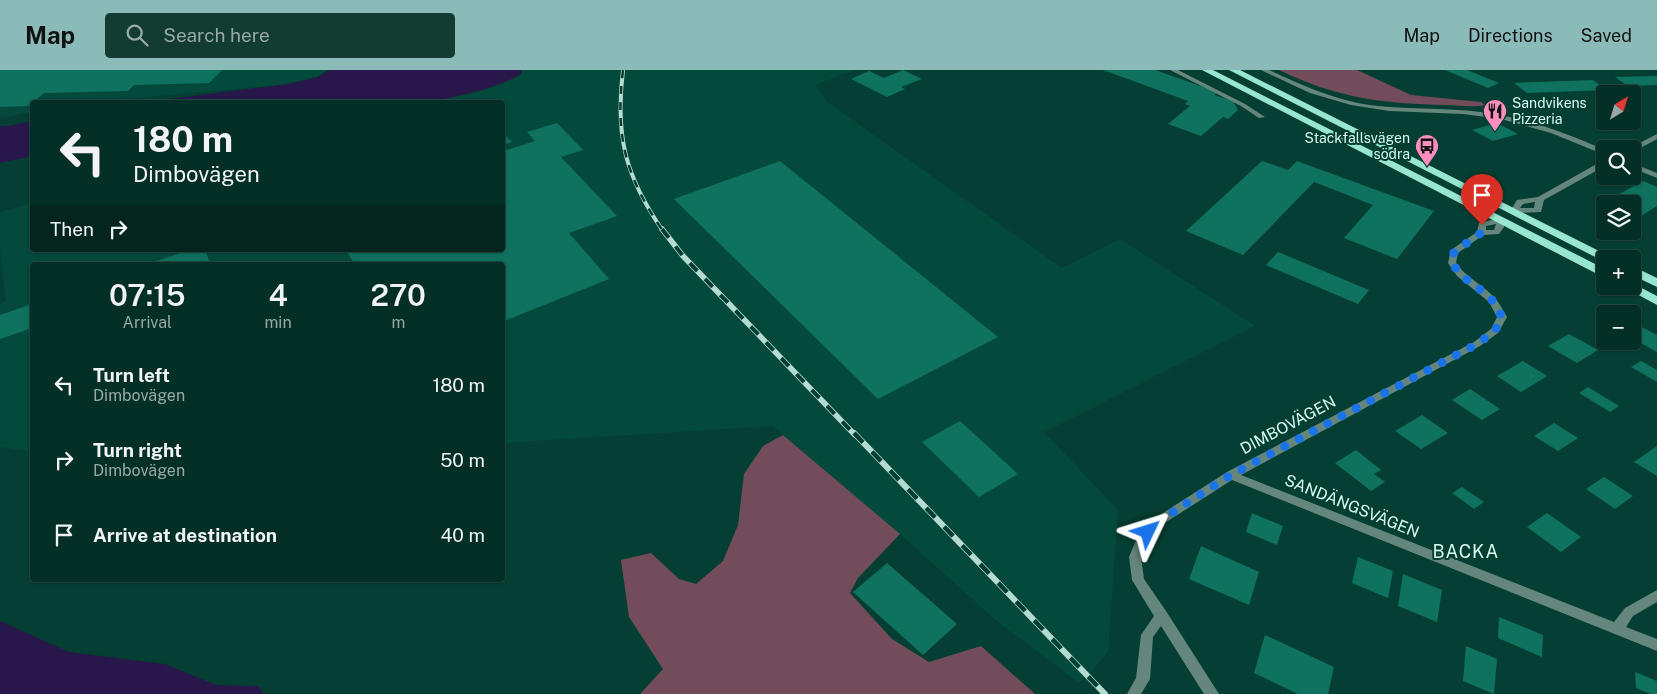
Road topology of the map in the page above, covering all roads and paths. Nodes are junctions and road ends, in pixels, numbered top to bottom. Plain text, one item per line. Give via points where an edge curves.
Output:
1 (1173, 70) edge
2 (1206, 70) edge
3 (1233, 70) edge
4 (1264, 70) edge
5 (1261, 117) dead end
6 (1657, 136) edge
7 (1641, 144) edge
8 (1596, 149) edge
9 (1596, 168) edge
10 (1641, 169) edge
11 (1657, 176) edge
12 (1514, 211) junction
13 (1500, 220) junction
14 (1596, 252) edge
15 (1596, 269) edge
16 (1641, 275) edge
17 (1657, 283) edge
18 (1641, 293) edge
19 (1657, 301) edge
20 (1231, 475) junction
21 (1657, 595) edge
22 (1162, 615) junction
23 (1617, 629) junction
24 (1657, 645) edge
25 (1134, 694) edge
26 (1212, 694) edge

1 - 5 street
2 - 13 highway
3 - 12 highway
4 - 8 street via 1338,101 1392,110 1504,117 1553,130
6 - 7 street
9 - 12 street via 1540,199 1538,210
10 - 11 street
12 - 13 highway
12 - 14 highway
13 - 15 highway
13 - 20 street, DIMBOVÄGEN via 1496,232 1481,233 1454,252 1452,262 1459,275 1493,301 1502,317 1495,331 1477,344
16 - 17 highway
18 - 19 highway
20 - 22 street, DIMBOVÄGEN via 1156,523 1141,541 1135,557 1138,580
20 - 23 street, SANDÄNGSVÄGEN
21 - 23 street via 1629,612
22 - 25 street via 1148,635 1143,679
22 - 26 street, DIMBOVÄGEN
23 - 24 street, SANDÄNGSVÄGEN

